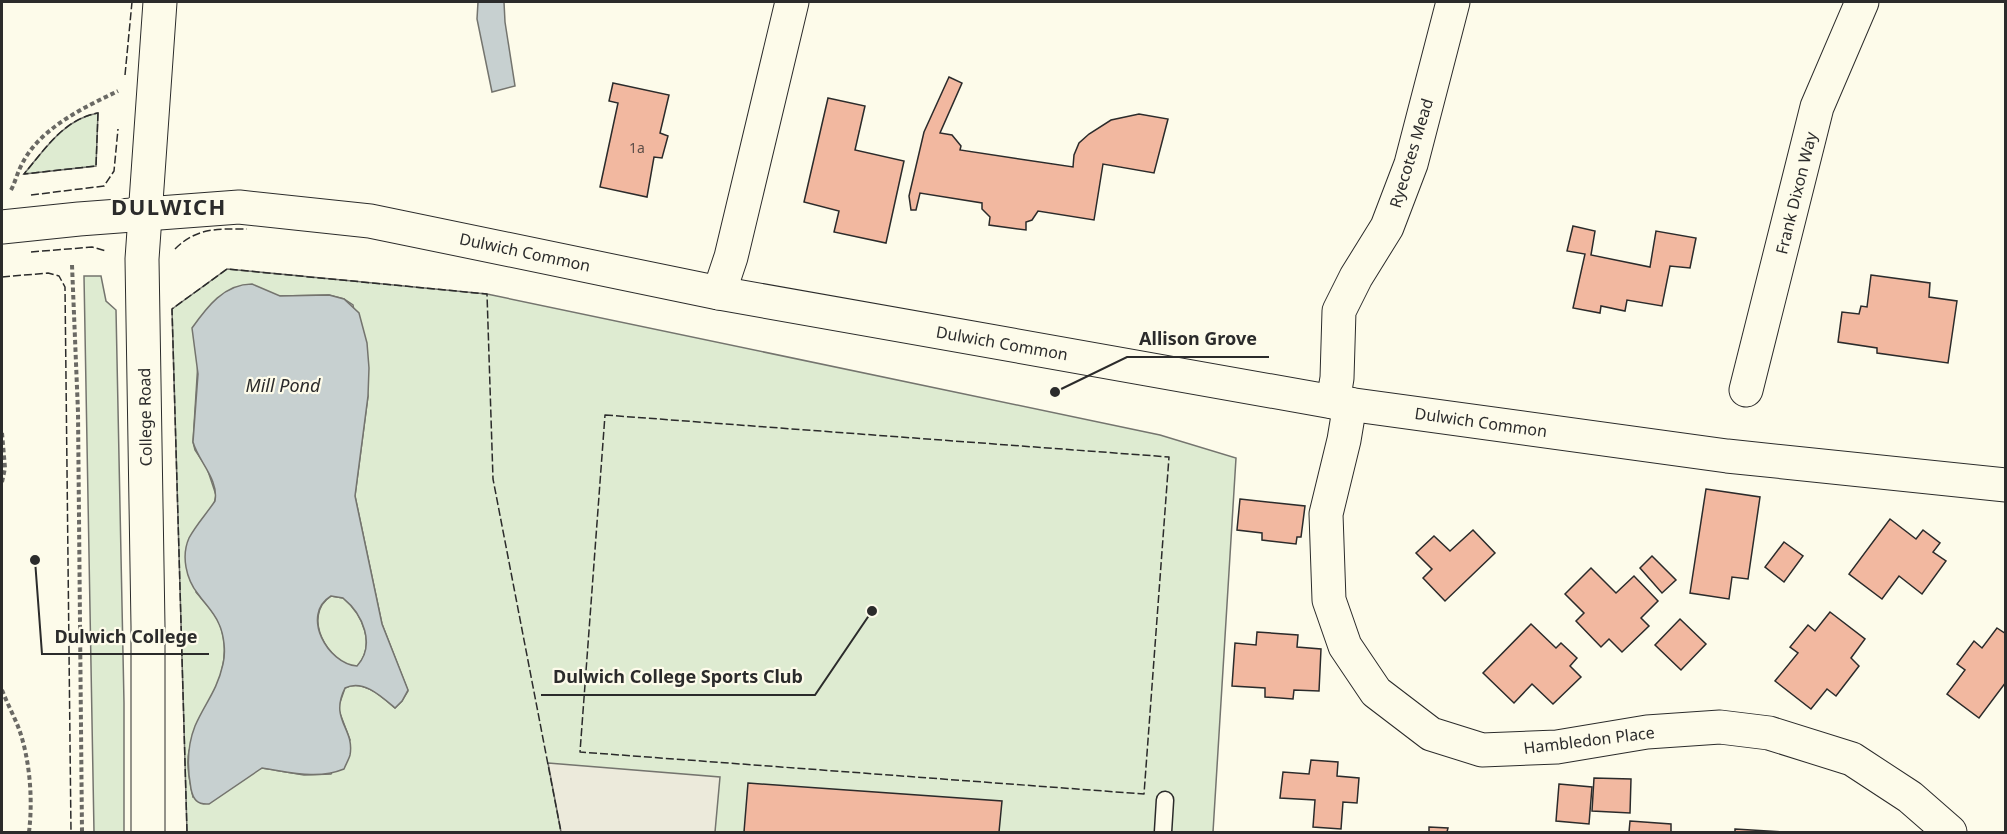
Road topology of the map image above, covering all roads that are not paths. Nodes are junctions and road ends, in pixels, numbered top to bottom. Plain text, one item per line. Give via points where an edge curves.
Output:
1 (160, 2) edge
2 (792, 2) edge
3 (1453, 2) edge
4 (1862, 2) edge
5 (146, 213) junction
6 (2, 227) edge
7 (719, 292) junction
8 (1746, 390) dead end
9 (1341, 403) junction
10 (2006, 485) edge
11 (1165, 800) dead end
12 (148, 832) edge
13 (1163, 832) edge
14 (1950, 832) edge

1 - 5 main road, College Road
2 - 7 main road via 731,257
3 - 9 main road, Ryecotes Mead via 1411,164 1387,227 1339,311 1336,378
4 - 8 main road, Frank Dixon Way via 1817,107
5 - 6 main road, Dulwich Common
5 - 7 main road, Dulwich Common via 239,207 369,221
5 - 12 main road, College Road via 142,302
7 - 9 main road, Dulwich Common
9 - 10 main road, Dulwich Common via 1727,456
9 - 14 main road, Hambledon Place via 1344,440 1326,514 1329,600 1345,646 1376,692 1431,734 1482,750 1557,747 1647,732 1720,727 1769,733 1851,759 1910,797
11 - 13 lane

